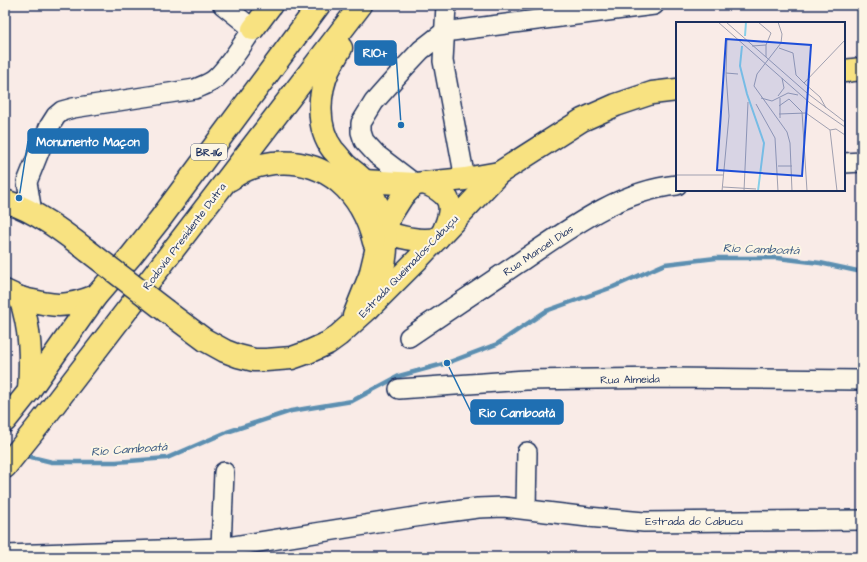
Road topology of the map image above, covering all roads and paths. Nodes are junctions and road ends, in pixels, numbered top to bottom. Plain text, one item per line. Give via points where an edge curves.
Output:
1 (223, 5) edge
2 (271, 5) edge
3 (319, 5) edge
4 (361, 5) edge
5 (366, 5) edge
6 (446, 5) edge
7 (654, 5) edge
8 (253, 29) junction
9 (444, 32) junction
10 (862, 69) edge
11 (845, 71) edge
12 (676, 90) edge
13 (862, 162) edge
14 (845, 164) edge
15 (499, 173) junction
16 (465, 179) junction
17 (364, 181) junction
18 (27, 182) junction
19 (420, 184) junction
20 (676, 184) edge
21 (221, 188) junction
22 (5, 197) edge
23 (5, 201) edge
24 (32, 212) junction
25 (441, 234) junction
26 (377, 237) junction
27 (12, 295) edge
28 (96, 296) junction
29 (369, 308) junction
30 (351, 323) junction
31 (409, 337) dead end
32 (862, 380) edge
33 (399, 389) dead end
34 (24, 397) junction
35 (5, 420) edge
36 (527, 452) dead end
37 (5, 467) edge
38 (224, 472) dead end
39 (526, 509) junction
40 (862, 520) edge
41 (221, 548) junction
42 (6, 555) dead end

1 - 8 street
2 - 8 main road
3 - 28 main road, BR-116 via 161,218
4 - 21 main road, Rodovia Presidente Dutra / BR-116
5 - 17 main road via 329,70 321,104 321,120 332,148
6 - 9 street
7 - 9 street
8 - 18 street via 223,70 205,85 185,91 62,111 49,128
9 - 16 street via 443,61
9 - 19 street via 405,67 374,102 361,123 364,141 377,155
10 - 11 main road
12 - 15 main road, Estrada Queimados-Cabuçu via 652,93 582,120
13 - 14 street
15 - 16 main road, Estrada Queimados-Cabuçu
15 - 25 main road, Estrada Queimados-Cabuçu
16 - 19 main road, Estrada Queimados-Cabuçu
17 - 19 main road
17 - 26 main road via 380,212
18 - 22 street
18 - 24 street
19 - 25 main road via 440,191 449,202 450,217
19 - 26 main road, Estrada Queimados-Cabuçu via 398,202
20 - 31 street, Rua Manoel Dias via 627,198 582,220
21 - 26 main road via 235,176 258,166 281,163 308,165 328,174 347,189
21 - 37 main road, Rodovia Presidente Dutra / BR-116
23 - 24 main road
24 - 30 main road, bridge via 88,250 194,333 214,346 238,356 254,360 292,358 328,343
25 - 26 main road via 429,240
25 - 29 main road, Estrada Queimados-Cabuçu
26 - 29 main road via 386,247 384,266 379,286
26 - 30 main road, Estrada Queimados-Cabuçu via 370,276
27 - 28 main road via 59,306
27 - 34 main road via 26,315 30,339 31,367
28 - 34 main road, BR-116
29 - 30 main road, Estrada Queimados-Cabuçu
32 - 33 street, Rua Almeida via 526,380
34 - 35 main road, BR-116
36 - 39 street
38 - 41 street
39 - 40 street, Estrada do Cabucu via 644,522
39 - 41 street, Estrada do Cabucu via 478,508
41 - 42 street, Estrada do Cabucu

